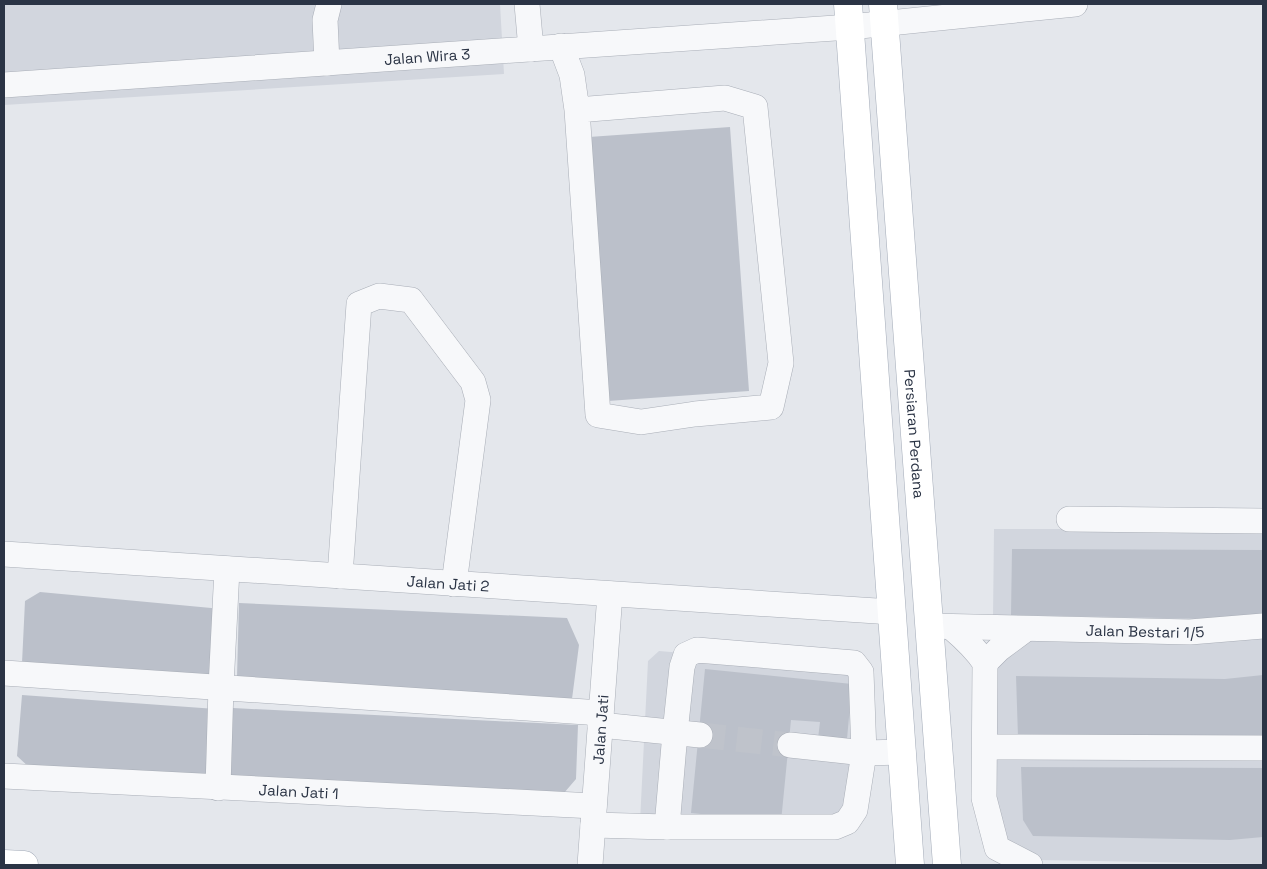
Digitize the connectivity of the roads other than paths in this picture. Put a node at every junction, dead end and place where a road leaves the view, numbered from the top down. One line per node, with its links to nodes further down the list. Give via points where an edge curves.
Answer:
1 (329, 4): 8 (street, via 324,20)
2 (527, 4): 7 (street)
3 (1075, 4): 4 (street, Jalan Wira 3)
4 (884, 14): 5 (street, Jalan Wira 3); 19 (main road, Persiaran Perdana)
5 (849, 15): 6 (street, Jalan Wira 3); 18 (main road)
6 (561, 46): 7 (street, Jalan Wira 3); 10 (street, via 572,75)
7 (531, 49): 8 (street, Jalan Wira 3)
8 (327, 63): 9 (street, Jalan Wira 3)
9 (4, 85)
10 (577, 110): 10 (street, via 598,415 641,422 771,407 781,363 755,107 725,98)
11 (1069, 519): 12 (street)
12 (1263, 522)
13 (4, 554): 14 (street, Jalan Jati 2)
14 (227, 569): 15 (street, Jalan Jati 2); 24 (street)
15 (340, 576): 16 (street, Jalan Jati 2); 16 (street, via 359,304 379,296 411,300 473,382 478,400)
16 (454, 584): 17 (street, Jalan Jati 2)
17 (610, 594): 18 (street, Jalan Jati 2); 25 (street, Jalan Jati)
18 (892, 612): 32 (main road)
19 (941, 626): 21 (street, Jalan Bestari 1/5); 22 (street, via 969,642); 39 (main road, Persiaran Perdana)
20 (1263, 626): 21 (street, Jalan Bestari 1/5, via 1190,632)
21 (1026, 628): 22 (street)
22 (985, 663): 29 (street)
23 (4, 673): 24 (street)
24 (221, 688): 25 (street); 34 (street)
25 (600, 719): 26 (street); 35 (street, Jalan Jati)
26 (675, 733): 27 (street); 31 (street, Jalan Jati 1, via 686,654 697,650 842,661 854,663 861,672); 36 (street)
27 (700, 735)
28 (790, 745): 31 (street)
29 (985, 748): 30 (street); 42 (street, via 984,798 997,848)
30 (1263, 748)
31 (864, 752): 32 (street); 36 (street, Jalan Jati 1, via 855,810 848,822 835,827)
32 (902, 752): 37 (main road)
33 (4, 776): 34 (street, Jalan Jati 1)
34 (218, 788): 35 (street, Jalan Jati 1)
35 (593, 816): 36 (street, Jalan Jati 1); 41 (street, Jalan Jati)
36 (667, 827)
37 (906, 857)
38 (4, 864): 40 (main road)
39 (948, 864)
40 (24, 865)
41 (590, 865)
42 (1030, 865)

